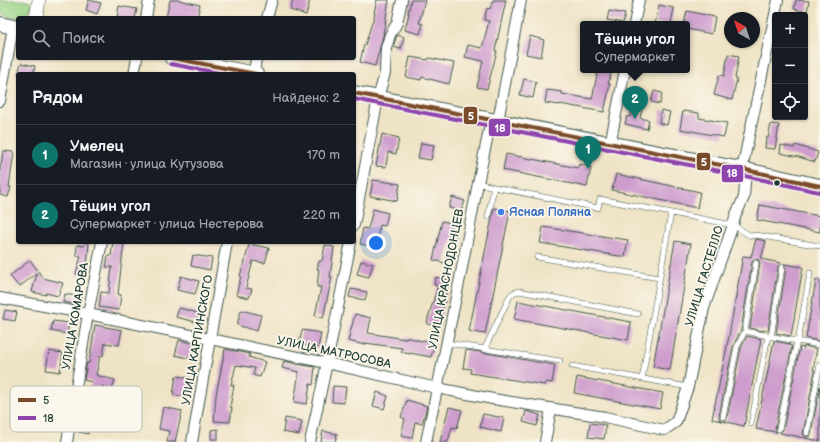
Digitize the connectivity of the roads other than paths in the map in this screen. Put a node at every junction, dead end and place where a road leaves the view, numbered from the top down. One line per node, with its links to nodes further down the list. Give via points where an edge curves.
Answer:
1 (39, 0): 8 (street)
2 (149, 0): 9 (street)
3 (272, 0): 10 (street)
4 (402, 0): 21 (street, via 397,22 386,48 385,73)
5 (521, 0): 23 (street, УЛИЦА КРАСНОДОНЦЕВ)
6 (639, 0): 11 (street)
7 (778, 0): 25 (street, УЛИЦА ГАСТЕЛЛО)
8 (36, 16)
9 (146, 16)
10 (268, 16)
11 (635, 21)
12 (10, 26): 22 (street)
13 (137, 60): 16 (street)
14 (182, 60): 17 (main road)
15 (256, 60): 18 (street)
16 (134, 72)
17 (245, 72)
18 (255, 72)
19 (624, 73): 24 (street)
20 (356, 93): 21 (main road)
21 (378, 98): 23 (main road); 30 (street)
22 (0, 101)
23 (495, 121): 24 (main road); 26 (street, УЛИЦА КРАСНОДОНЦЕВ)
24 (610, 144): 25 (main road)
25 (744, 170): 27 (main road); 32 (street, УЛИЦА ГАСТЕЛЛО, via 744,197)
26 (478, 183): 28 (lane); 49 (street, УЛИЦА КРАСНОДОНЦЕВ)
27 (820, 186)
28 (494, 187): 29 (lane, via 598,208 600,199); 31 (lane)
29 (671, 213): 32 (lane); 41 (lane)
30 (356, 214)
31 (488, 217)
32 (733, 225): 36 (lane, via 751,236); 58 (street, УЛИЦА ГАСТЕЛЛО, via 704,308)
33 (102, 244): 43 (street, УЛИЦА КОМАРОВА)
34 (227, 244): 47 (street, УЛИЦА КАРПИНСКОГО)
35 (351, 244): 53 (street)
36 (820, 246)
37 (537, 257): 41 (lane)
38 (756, 263): 45 (lane)
39 (782, 267): 46 (lane)
40 (810, 273): 48 (lane)
41 (659, 278): 56 (lane)
42 (0, 298): 43 (street, УЛИЦА МАТРОСОВА)
43 (88, 314): 47 (street, УЛИЦА МАТРОСОВА); 57 (street, УЛИЦА КОМАРОВА)
44 (638, 314): 51 (lane, via 520,291 510,296)
45 (745, 331): 46 (lane); 61 (lane, via 737,347)
46 (770, 337): 48 (lane); 62 (lane)
47 (210, 340): 53 (street, УЛИЦА МАТРОСОВА); 68 (street, УЛИЦА КАРПИНСКОГО)
48 (797, 341): 50 (lane); 63 (lane)
49 (446, 343): 51 (lane); 59 (street, УЛИЦА КРАСНОДОНЦЕВ)
50 (820, 345)
51 (484, 350): 52 (lane)
52 (560, 361)
53 (327, 363): 59 (street, УЛИЦА МАТРОСОВА); 69 (street)
54 (820, 364): 66 (lane)
55 (572, 366): 56 (lane)
56 (642, 379): 58 (lane)
57 (76, 386)
58 (688, 387): 64 (street, УЛИЦА ГАСТЕЛЛО, via 676,422)
59 (437, 388): 60 (street, УЛИЦА МАТРОСОВА); 70 (street, УЛИЦА КРАСНОДОНЦЕВ)
60 (551, 408): 64 (street, УЛИЦА МАТРОСОВА); 71 (street)
61 (723, 417)
62 (751, 424)
63 (779, 429)
64 (664, 430)
65 (69, 432): 67 (street, УЛИЦА КОМАРОВА)
66 (807, 433)
67 (67, 442)
68 (192, 442)
69 (310, 442)
70 (426, 442)
71 (545, 442)

